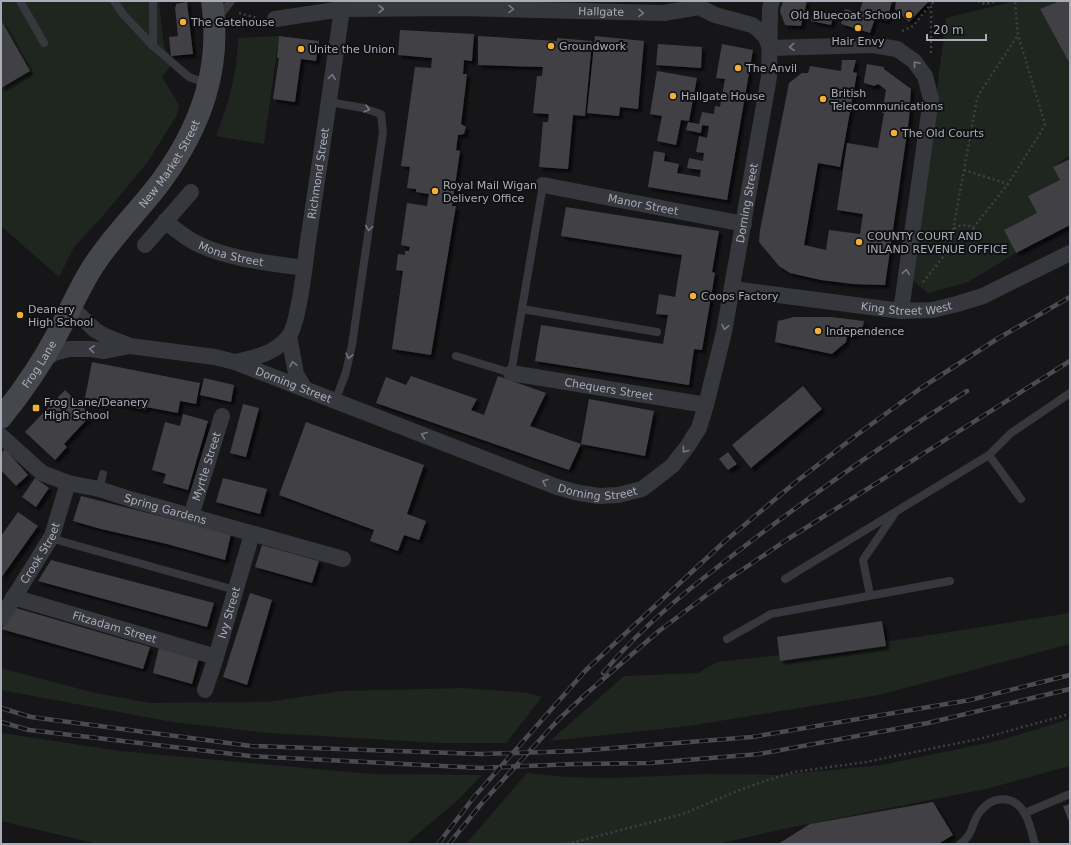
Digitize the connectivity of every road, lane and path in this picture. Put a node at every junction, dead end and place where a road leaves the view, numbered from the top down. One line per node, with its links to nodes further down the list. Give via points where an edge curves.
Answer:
1 (20, 1): 15 (lane)
2 (114, 1): 17 (lane)
3 (153, 1): 17 (lane)
4 (772, 1): 18 (street)
5 (936, 1): 11 (path)
6 (978, 1): 7 (path, via 985,4)
7 (998, 1)
8 (1015, 1): 14 (path)
9 (223, 3): 13 (path, via 243,15 258,19); 20 (street, New Market Street, via 214,24 214,56)
10 (695, 4): 12 (street, Hallgate, one-way to 10, via 664,13); 18 (street, Hallgate, via 715,15 752,25 765,36)
11 (931, 4): 16 (path, via 913,26); 19 (path)
12 (342, 9): 13 (street, Hallgate); 21 (street, Richmond Street, one-way to 12)
13 (275, 19)
14 (1018, 35): 22 (path, via 979,94); 23 (path, via 1045,124)
15 (44, 43)
16 (873, 45): 18 (street, one-way to 18); 38 (street, one-way to 16, via 931,99 925,76 914,61 897,49)
17 (153, 46): 20 (lane, via 189,76)
18 (770, 48): 27 (street, Dorning Street, via 769,77)
19 (931, 60)
20 (209, 84): 36 (street, New Market Street, via 199,114 179,155 92,267)
21 (329, 102): 33 (street, Richmond Street); 48 (lane, one-way to 48, via 381,114 383,132 352,346)
22 (964, 170): 23 (path); 29 (path)
23 (1008, 184): 28 (path)
24 (543, 185): 27 (street, Manor Street); 37 (lane)
25 (191, 192): 26 (street)
26 (165, 221): 30 (street); 33 (street, Mona Street, via 184,236 212,250 237,257)
27 (744, 224): 35 (street, Dorning Street)
28 (973, 228): 29 (path, via 960,225); 31 (path, via 978,240 974,248 960,252)
29 (953, 230): 31 (path, via 950,238)
30 (145, 245)
31 (952, 246): 34 (path)
32 (1070, 253): 38 (street, King Street West, via 983,296 932,310)
33 (304, 268): 40 (street, Richmond Street, via 294,326)
34 (920, 286)
35 (732, 289): 38 (street, King Street West); 49 (street, Dorning Street, one-way to 49)
36 (71, 306): 41 (street, Dorning Street, via 95,330); 43 (street, Frog Lane)
37 (522, 310): 39 (lane); 45 (lane)
38 (900, 311)
39 (657, 332)
40 (289, 336): 44 (street, via 266,354); 46 (street, Richmond Street, one-way to 40, via 296,374)
41 (130, 346): 43 (street, Dorning Street, one-way to 43, via 104,351 69,349 54,352); 44 (street, Dorning Street)
42 (456, 356): 45 (lane)
43 (41, 362): 51 (street, Frog Lane)
44 (235, 362): 46 (street, Dorning Street)
45 (511, 373): 49 (street, Chequers Street)
46 (305, 389): 48 (street, Dorning Street)
47 (1070, 394): 53 (lane, via 1011,433)
48 (336, 402): 49 (street, Dorning Street, one-way to 48, via 699,428 672,466 642,489 600,496 558,487)
49 (706, 404)
50 (222, 416): 59 (street, Myrtle Street)
51 (1, 418)
52 (1, 436): 55 (street, Spring Gardens, via 42,473)
53 (988, 455): 57 (lane); 58 (lane)
54 (103, 474): 56 (lane)
55 (68, 482): 56 (street, Spring Gardens); 61 (street, Crook Street)
56 (99, 489): 59 (street, Spring Gardens)
57 (1021, 499)
58 (897, 511): 63 (lane); 66 (lane, via 863,560)
59 (192, 516): 60 (street, Spring Gardens)
60 (252, 534): 62 (street, Spring Gardens); 65 (street, Ivy Street)
61 (50, 538): 65 (lane); 67 (street, Crook Street)
62 (343, 559)
63 (784, 579)
64 (950, 581): 66 (lane)
65 (235, 590): 70 (street, Ivy Street)
66 (870, 596): 69 (lane, via 771,614)
67 (13, 597): 68 (street, Crook Street); 70 (street, Fitzadam Street)
68 (1, 618)
69 (727, 639)
70 (216, 657): 71 (street, Ivy Street)
71 (205, 690)
72 (1070, 714): 75 (path, via 1028,727 866,762 794,772 737,791 683,814)
73 (1070, 794): 74 (lane)
74 (1025, 813): 76 (lane, via 1014,802 1005,799 987,804 978,814 967,839); 77 (lane)
75 (567, 844)
76 (960, 844)
77 (1034, 844)

